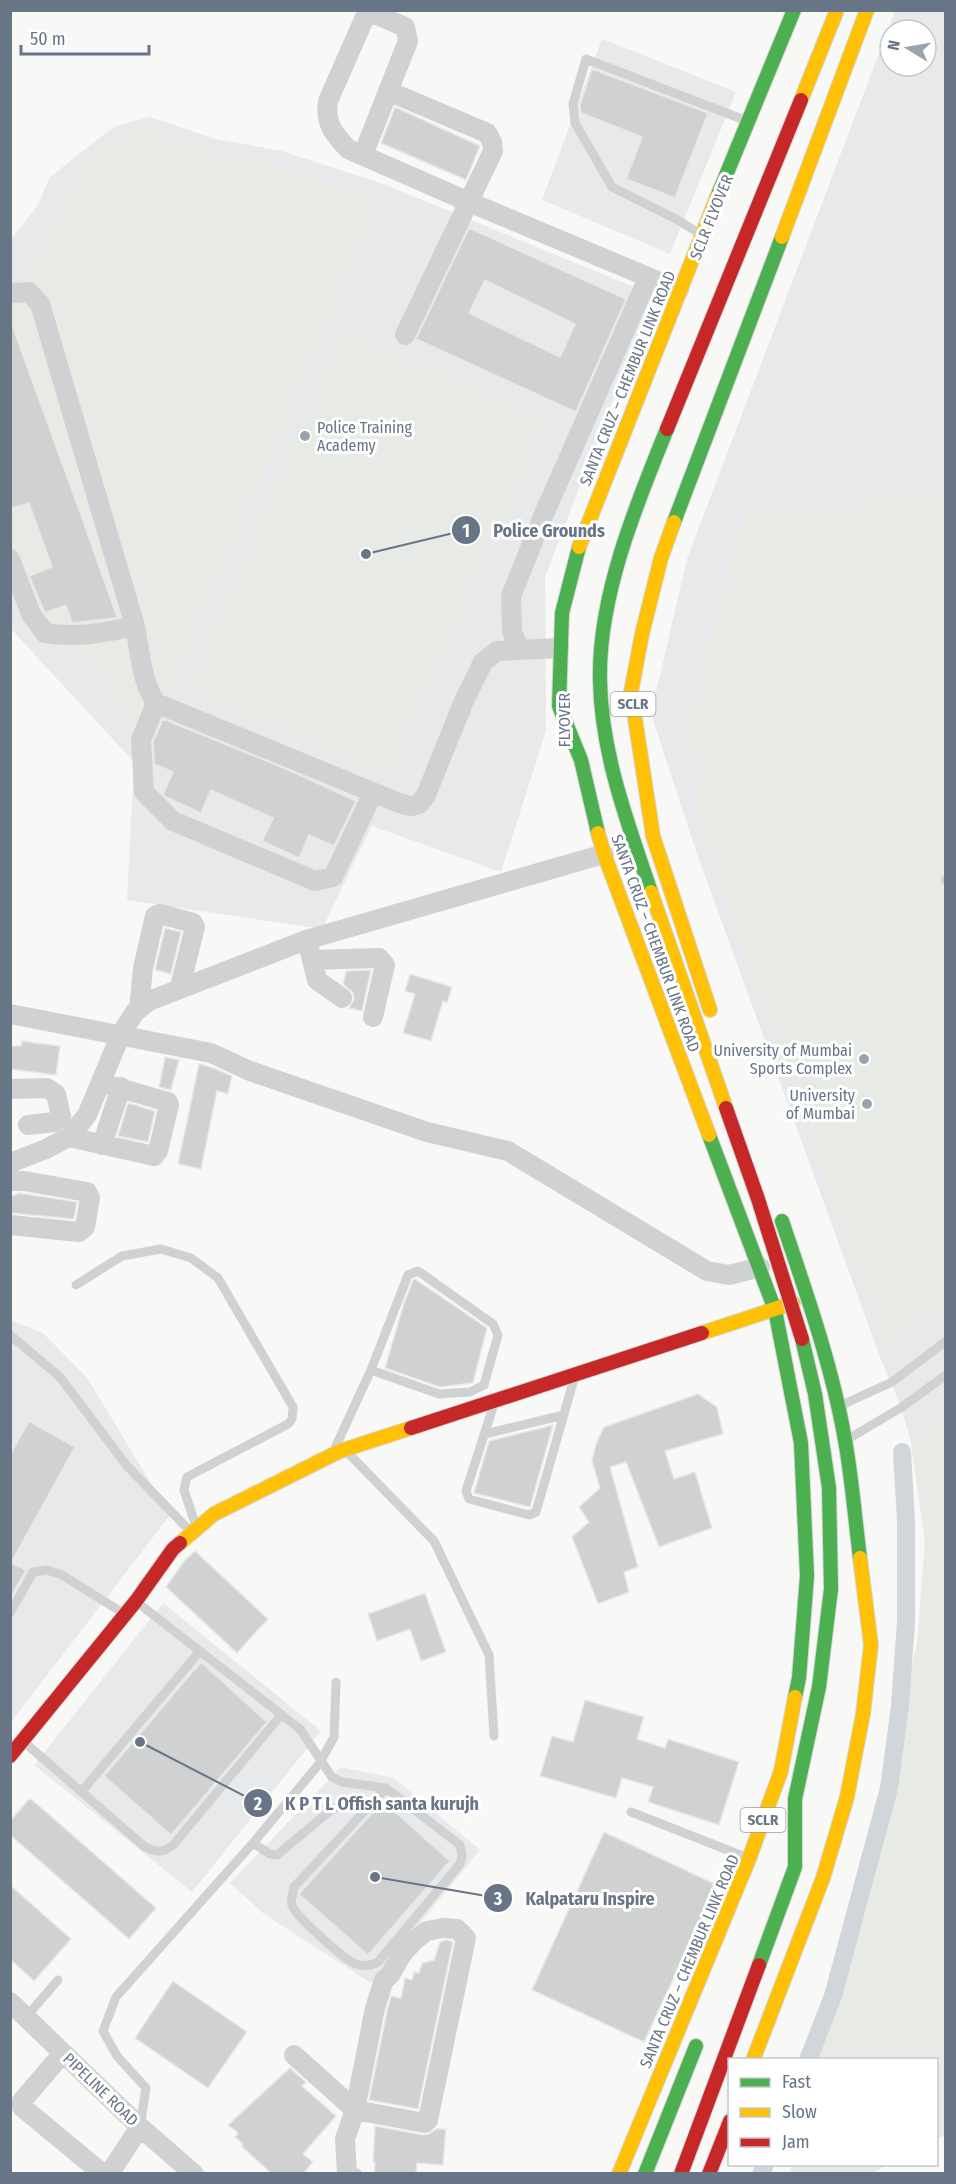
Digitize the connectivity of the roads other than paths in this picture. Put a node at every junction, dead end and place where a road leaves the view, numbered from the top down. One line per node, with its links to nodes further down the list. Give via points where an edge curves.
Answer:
1 (794, 10): 6 (main road, SANTA CRUZ – CHEMBUR LINK ROAD / SCLR)
2 (837, 10): 74 (main road, bridge, via 642,490 611,590 600,680 604,726 621,802 758,1199 797,1320 815,1394 829,1488 831,1589 819,1687)
3 (867, 10): 7 (main road, SANTA CRUZ – CHEMBUR LINK ROAD / SCLR)
4 (368, 11): 5 (street, via 405,27 408,32); 9 (street, via 328,101 326,115 334,134 348,148)
5 (388, 91): 9 (street); 10 (street, via 487,133 493,151)
6 (770, 98): 7 (main road); 8 (main road, SANTA CRUZ – CHEMBUR LINK ROAD / SCLR)
7 (826, 120): 32 (main road, SANTA CRUZ – CHEMBUR LINK ROAD / SCLR, via 661,558 631,692 652,836)
8 (748, 121): 11 (main road, SANTA CRUZ – CHEMBUR LINK ROAD / SCLR); 11 (lane, via 585,59 573,104 574,123 612,187)
9 (363, 155): 10 (street)
10 (469, 202): 12 (street); 15 (street)
11 (702, 235): 13 (main road, SANTA CRUZ – CHEMBUR LINK ROAD / SCLR)
12 (648, 278): 13 (street); 19 (street, via 511,596 512,632)
13 (679, 291): 18 (main road, SANTA CRUZ – CHEMBUR LINK ROAD / SCLR, via 580,542 562,613)
14 (10, 293): 17 (street, via 29,292 40,303)
15 (405, 335)
16 (10, 559): 17 (street, via 31,614 45,633 95,635)
17 (135, 626): 20 (street, via 149,693)
18 (560, 648): 19 (street); 22 (main road, SANTA CRUZ – CHEMBUR LINK ROAD / SCLR, via 559,706)
19 (519, 649): 23 (street, via 497,651 483,662 419,804 411,806)
20 (156, 703): 23 (street); 23 (street, via 141,740 144,792 173,821 304,876 315,880 333,877)
21 (583, 727): 22 (main road, FLYOVER)
22 (581, 759): 24 (main road, SANTA CRUZ – CHEMBUR LINK ROAD / SCLR)
23 (373, 793)
24 (604, 854): 25 (street); 45 (main road, SANTA CRUZ – CHEMBUR LINK ROAD / SCLR)
25 (306, 939): 26 (street); 27 (street)
26 (312, 960): 28 (street, via 317,980); 31 (street, via 383,961)
27 (180, 987): 29 (street); 29 (street, via 195,927 193,923 160,914 155,916 143,968)
28 (342, 998)
29 (139, 1009): 33 (street)
30 (10, 1014): 33 (street)
31 (373, 1017)
32 (716, 1028)
33 (121, 1035): 34 (street); 45 (street, via 211,1053 250,1071 427,1131 508,1151 707,1271 729,1275)
34 (111, 1085): 37 (street); 40 (street); 40 (street, via 169,1105 154,1156)
35 (10, 1089): 36 (street, via 47,1088 57,1094)
36 (60, 1103): 37 (street); 38 (street, via 61,1116 55,1122)
37 (93, 1103): 39 (street)
38 (28, 1125)
39 (69, 1137): 40 (street); 41 (street)
40 (102, 1145)
41 (10, 1163)
42 (10, 1181): 44 (street, via 87,1192 90,1198 85,1227 79,1232)
43 (777, 1208): 47 (main road)
44 (10, 1225)
45 (760, 1267): 48 (main road, SANTA CRUZ – CHEMBUR LINK ROAD / SCLR)
46 (76, 1285): 62 (lane, via 122,1256 161,1249 191,1257 218,1278 294,1407 288,1424 188,1477 183,1490)
47 (808, 1298): 48 (main road); 55 (main road)
48 (775, 1310): 52 (main road); 60 (main road, SANTA CRUZ – CHEMBUR LINK ROAD / SCLR)
49 (10, 1335): 62 (lane, via 60,1377 126,1466)
50 (945, 1341): 55 (lane, via 892,1382)
51 (371, 1371): 56 (lane); 56 (lane, via 408,1275 418,1271 493,1324 498,1335 484,1385); 61 (lane)
52 (576, 1374): 54 (main road); 57 (lane)
53 (945, 1375): 59 (lane, via 902,1407)
54 (496, 1400): 56 (main road); 58 (lane)
55 (838, 1407): 59 (main road); 60 (lane)
56 (435, 1408): 61 (main road)
57 (564, 1415): 58 (lane); 58 (lane, via 536,1512 529,1515 469,1499 466,1491)
58 (485, 1434)
59 (845, 1441): 60 (lane); 86 (main road, via 871,1645 863,1714 847,1797 823,1878)
60 (801, 1443): 79 (main road, SANTA CRUZ – CHEMBUR LINK ROAD / SCLR, via 807,1576 799,1678 781,1771)
61 (338, 1453): 62 (main road, via 214,1514); 69 (lane, via 434,1541 489,1655)
62 (194, 1531): 63 (main road, via 173,1549)
63 (136, 1601): 65 (main road); 66 (lane)
64 (10, 1612): 65 (lane, via 33,1572 47,1570 63,1575)
65 (124, 1614): 70 (main road)
66 (200, 1651): 68 (lane); 73 (lane)
67 (336, 1682): 78 (lane, via 334,1737 319,1764)
68 (281, 1715): 72 (lane, bridge, via 300,1729 332,1777); 73 (lane, via 167,1850 145,1847)
69 (494, 1736)
70 (22, 1741): 71 (main road); 73 (lane)
71 (10, 1756)
72 (386, 1788): 75 (lane); 75 (lane, via 460,1845 462,1856 460,1864 371,1966 351,1962 301,1918 291,1897 294,1887)
73 (82, 1791)
74 (795, 1799): 77 (main road); 96 (main road, via 795,1867)
75 (366, 1810): 78 (lane, via 354,1804 331,1810 278,1855)
76 (631, 1812): 79 (lane)
77 (782, 1832)
78 (253, 1843): 89 (lane, via 116,1997 109,2014 103,2031 117,2056 146,2088)
79 (749, 1859): 94 (main road, SANTA CRUZ – CHEMBUR LINK ROAD / SCLR)
80 (58, 1980): 82 (lane)
81 (10, 2002): 82 (street, PIPELINE ROAD)
82 (26, 2017): 84 (street, PIPELINE ROAD)
83 (702, 2030): 95 (main road)
84 (63, 2053): 89 (street, PIPELINE ROAD); 90 (street, via 22,2101 22,2107)
85 (294, 2055): 87 (street)
86 (754, 2058)
87 (355, 2110): 87 (street, via 384,1980 402,1954 427,1931 458,1929 466,1938 428,2120 423,2123); 93 (street, via 345,2139)
88 (728, 2124): 97 (main road)
89 (140, 2127): 91 (street); 92 (street, PIPELINE ROAD)
90 (104, 2174)
91 (109, 2174)
92 (194, 2174)
93 (346, 2174)
94 (619, 2174)
95 (645, 2174)
96 (681, 2174)
97 (709, 2174)

